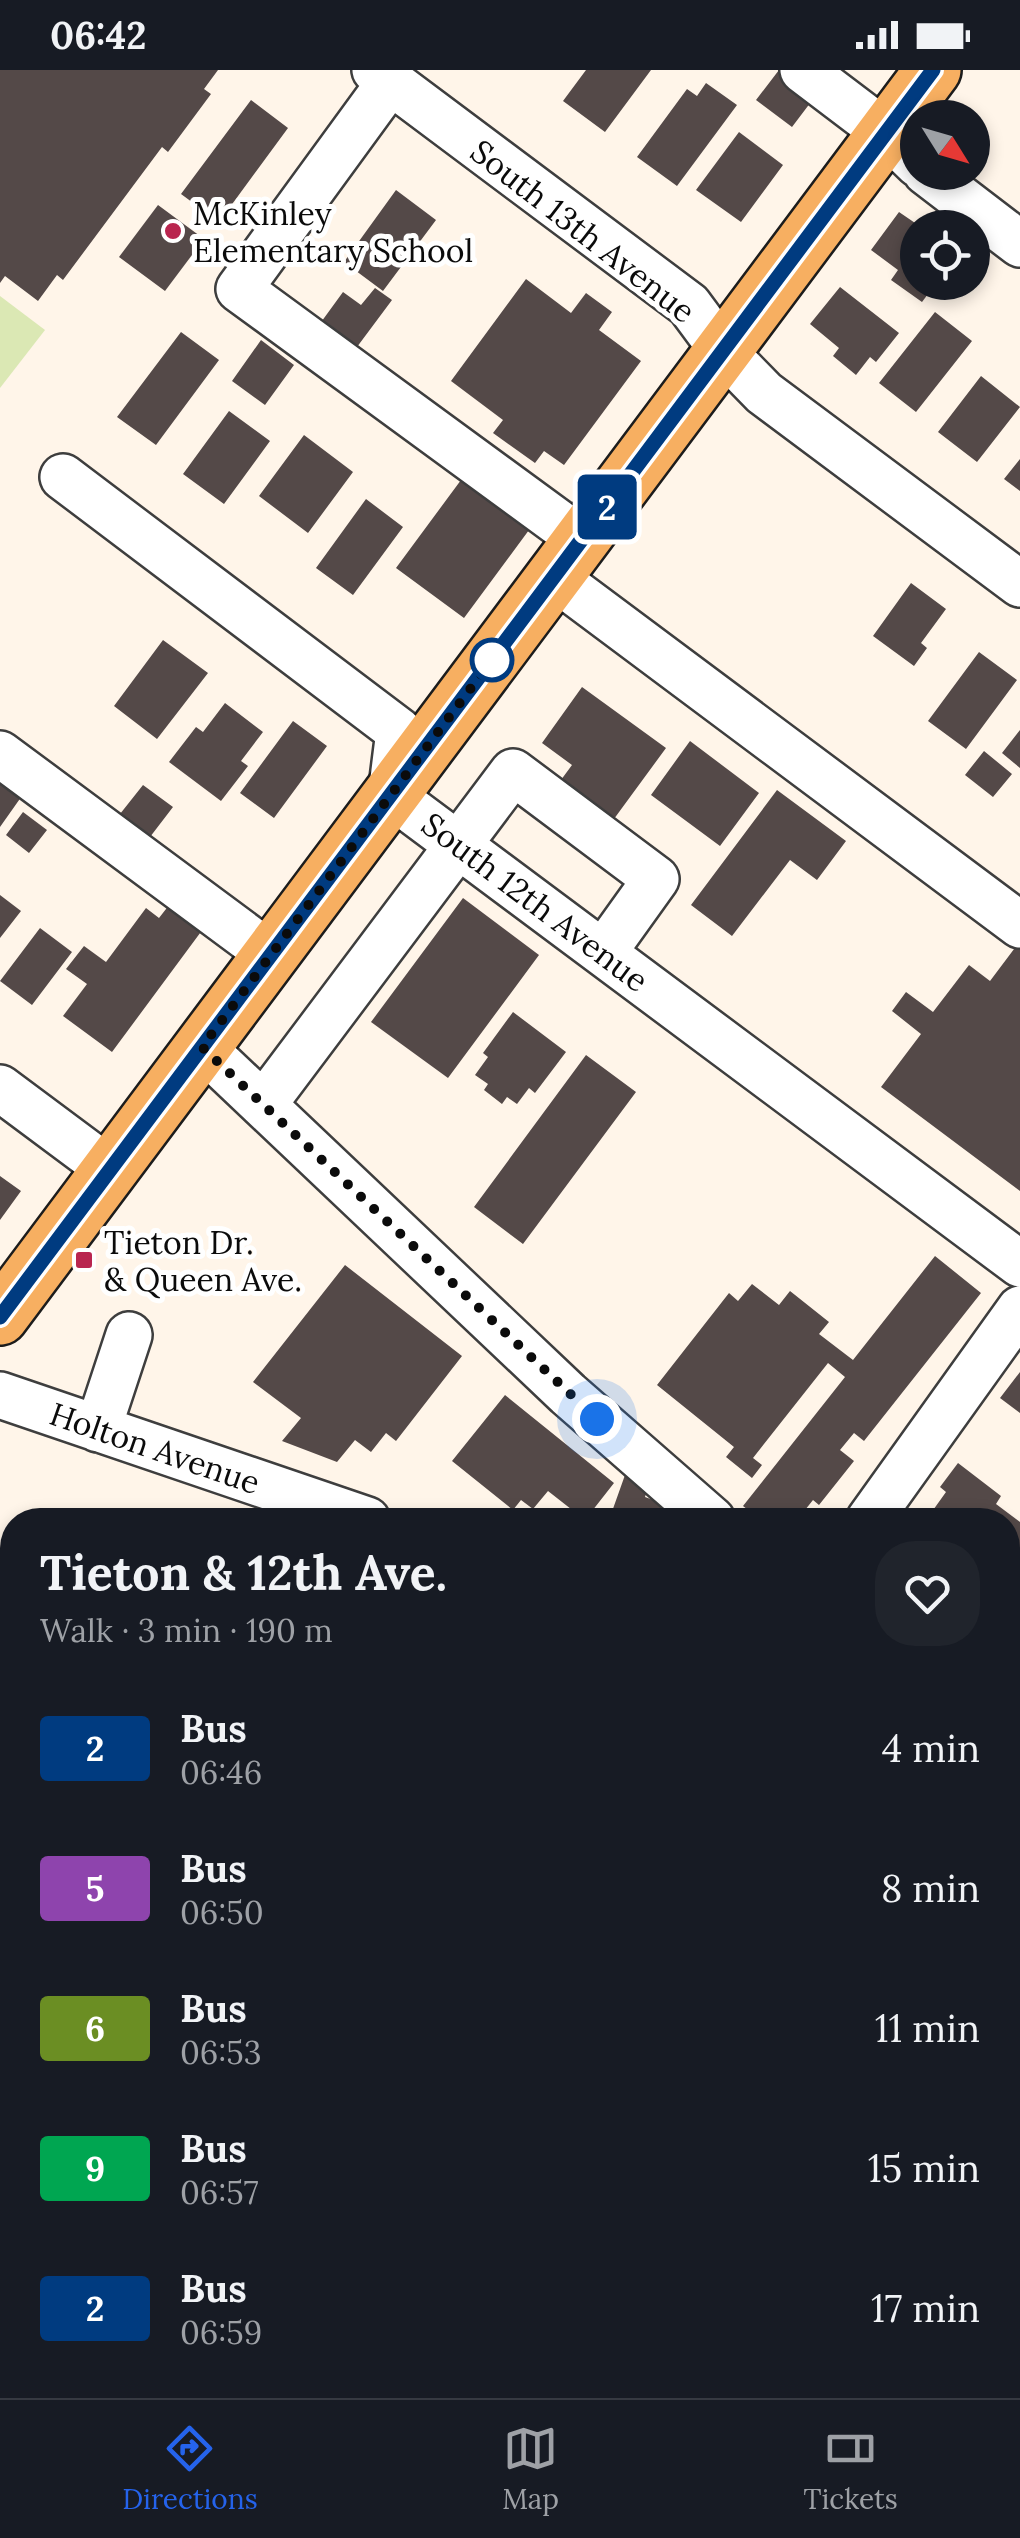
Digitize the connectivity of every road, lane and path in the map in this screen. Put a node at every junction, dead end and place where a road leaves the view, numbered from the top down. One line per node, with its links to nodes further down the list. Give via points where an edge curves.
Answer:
1 (803, 70): 5 (street)
2 (933, 70): 4 (main road)
3 (383, 76): 9 (street, South 13th Avenue, via 689,305); 11 (street, via 239,288)
4 (921, 100)
5 (900, 147)
6 (900, 151): 9 (main road)
7 (950, 190): 8 (street)
8 (1020, 244)
9 (723, 351): 11 (main road); 12 (street, South 13th Avenue, via 764,392)
10 (64, 477): 14 (street, South 12th Avenue, via 400,732)
11 (568, 559): 14 (main road); 16 (street)
12 (1020, 584)
13 (0, 754): 18 (street)
14 (391, 795): 15 (street, South 12th Avenue); 18 (main road)
15 (459, 846): 17 (street, South 12th Avenue); 17 (street, via 513,772 593,831 656,879); 21 (street)
16 (1020, 925)
17 (603, 953): 23 (street, South 12th Avenue)
18 (271, 955): 19 (main road)
19 (202, 1047): 21 (street); 22 (main road)
20 (0, 1088): 22 (street)
21 (263, 1105): 30 (street)
22 (110, 1170): 25 (main road)
23 (1020, 1264)
24 (1020, 1310): 31 (street)
25 (0, 1317)
26 (129, 1335): 28 (street)
27 (0, 1396): 28 (street, Holton Avenue)
28 (98, 1428): 29 (street, Holton Avenue)
29 (332, 1508)
30 (698, 1508)
31 (878, 1508)

